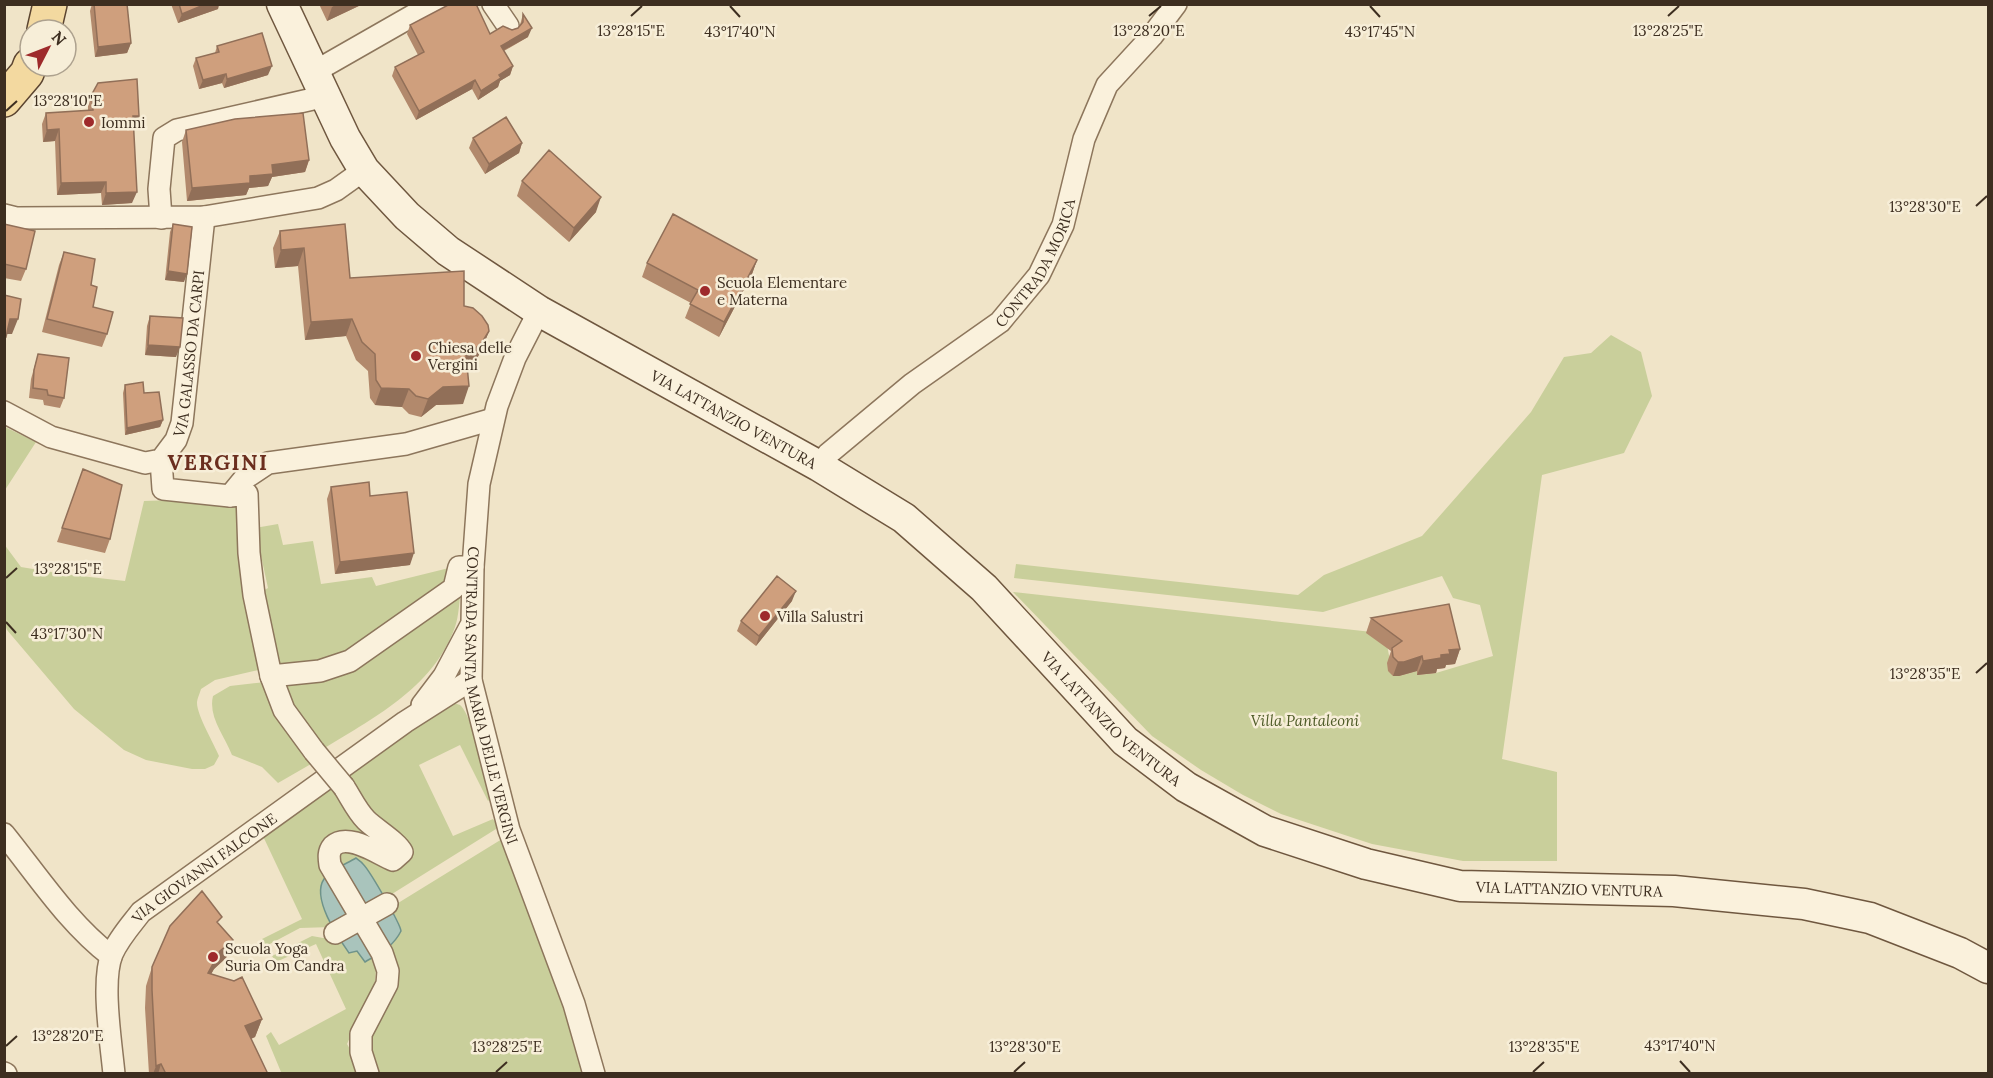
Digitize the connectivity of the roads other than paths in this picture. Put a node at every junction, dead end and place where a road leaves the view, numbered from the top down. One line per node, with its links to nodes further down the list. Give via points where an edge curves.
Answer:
1 (282, 4): 7 (main road, VIA LATTANZIO VENTURA)
2 (439, 4): 7 (street, via 419,12)
3 (493, 4): 5 (street)
4 (1176, 4): 17 (street, CONTRADA MORICA, via 1107,85 1084,139 1063,225 1039,275 1000,322 912,384 828,454)
5 (507, 26)
6 (23, 78): 8 (main road)
7 (320, 84): 9 (main road, VIA LATTANZIO VENTURA); 12 (street, via 177,130 164,138 159,189)
8 (4, 100)
9 (364, 170): 11 (street, via 318,198); 13 (main road, VIA LATTANZIO VENTURA, via 407,216 448,251)
10 (4, 215): 12 (street)
11 (204, 217): 12 (street); 16 (street, VIA GALASSO DA CARPI, via 182,423 176,441)
12 (161, 218)
13 (539, 311): 15 (street, CONTRADA SANTA MARIA DELLE VERGINI, via 511,368); 17 (main road, VIA LATTANZIO VENTURA)
14 (4, 412): 16 (street, via 51,437 145,462)
15 (493, 419): 18 (street, via 406,444 268,463 244,479); 19 (street, CONTRADA SANTA MARIA DELLE VERGINI, via 479,484)
16 (161, 460): 18 (street, via 163,489)
17 (819, 466): 29 (main road, VIA LATTANZIO VENTURA, via 904,518 984,588 1125,741 1186,787 1264,831 1366,864 1460,886 1674,891 1804,904 1870,918)
18 (239, 495): 21 (street)
19 (473, 567): 20 (street, CONTRADA SANTA MARIA DELLE VERGINI); 21 (street, via 459,567 454,588 350,661 320,671)
20 (472, 624): 22 (street, CONTRADA SANTA MARIA DELLE VERGINI); 23 (street, VIA GIOVANNI FALCONE, via 444,676)
21 (271, 676): 26 (street, bridge, via 284,710 314,751 365,818 402,852 393,860 342,841 330,851 330,865)
22 (471, 680): 23 (street, VIA GIOVANNI FALCONE); 32 (street, CONTRADA SANTA MARIA DELLE VERGINI, via 509,830 574,1004)
23 (405, 722): 28 (street, VIA GIOVANNI FALCONE, via 141,912)
24 (4, 834): 28 (street, via 63,908)
25 (387, 904): 26 (street)
26 (361, 918): 27 (street); 31 (street, via 388,971 387,984 361,1034 361,1052)
27 (335, 933)
28 (111, 956): 30 (street, VIA GIOVANNI FALCONE, via 107,977)
29 (1989, 968)
30 (114, 1074)
31 (368, 1074)
32 (594, 1074)

